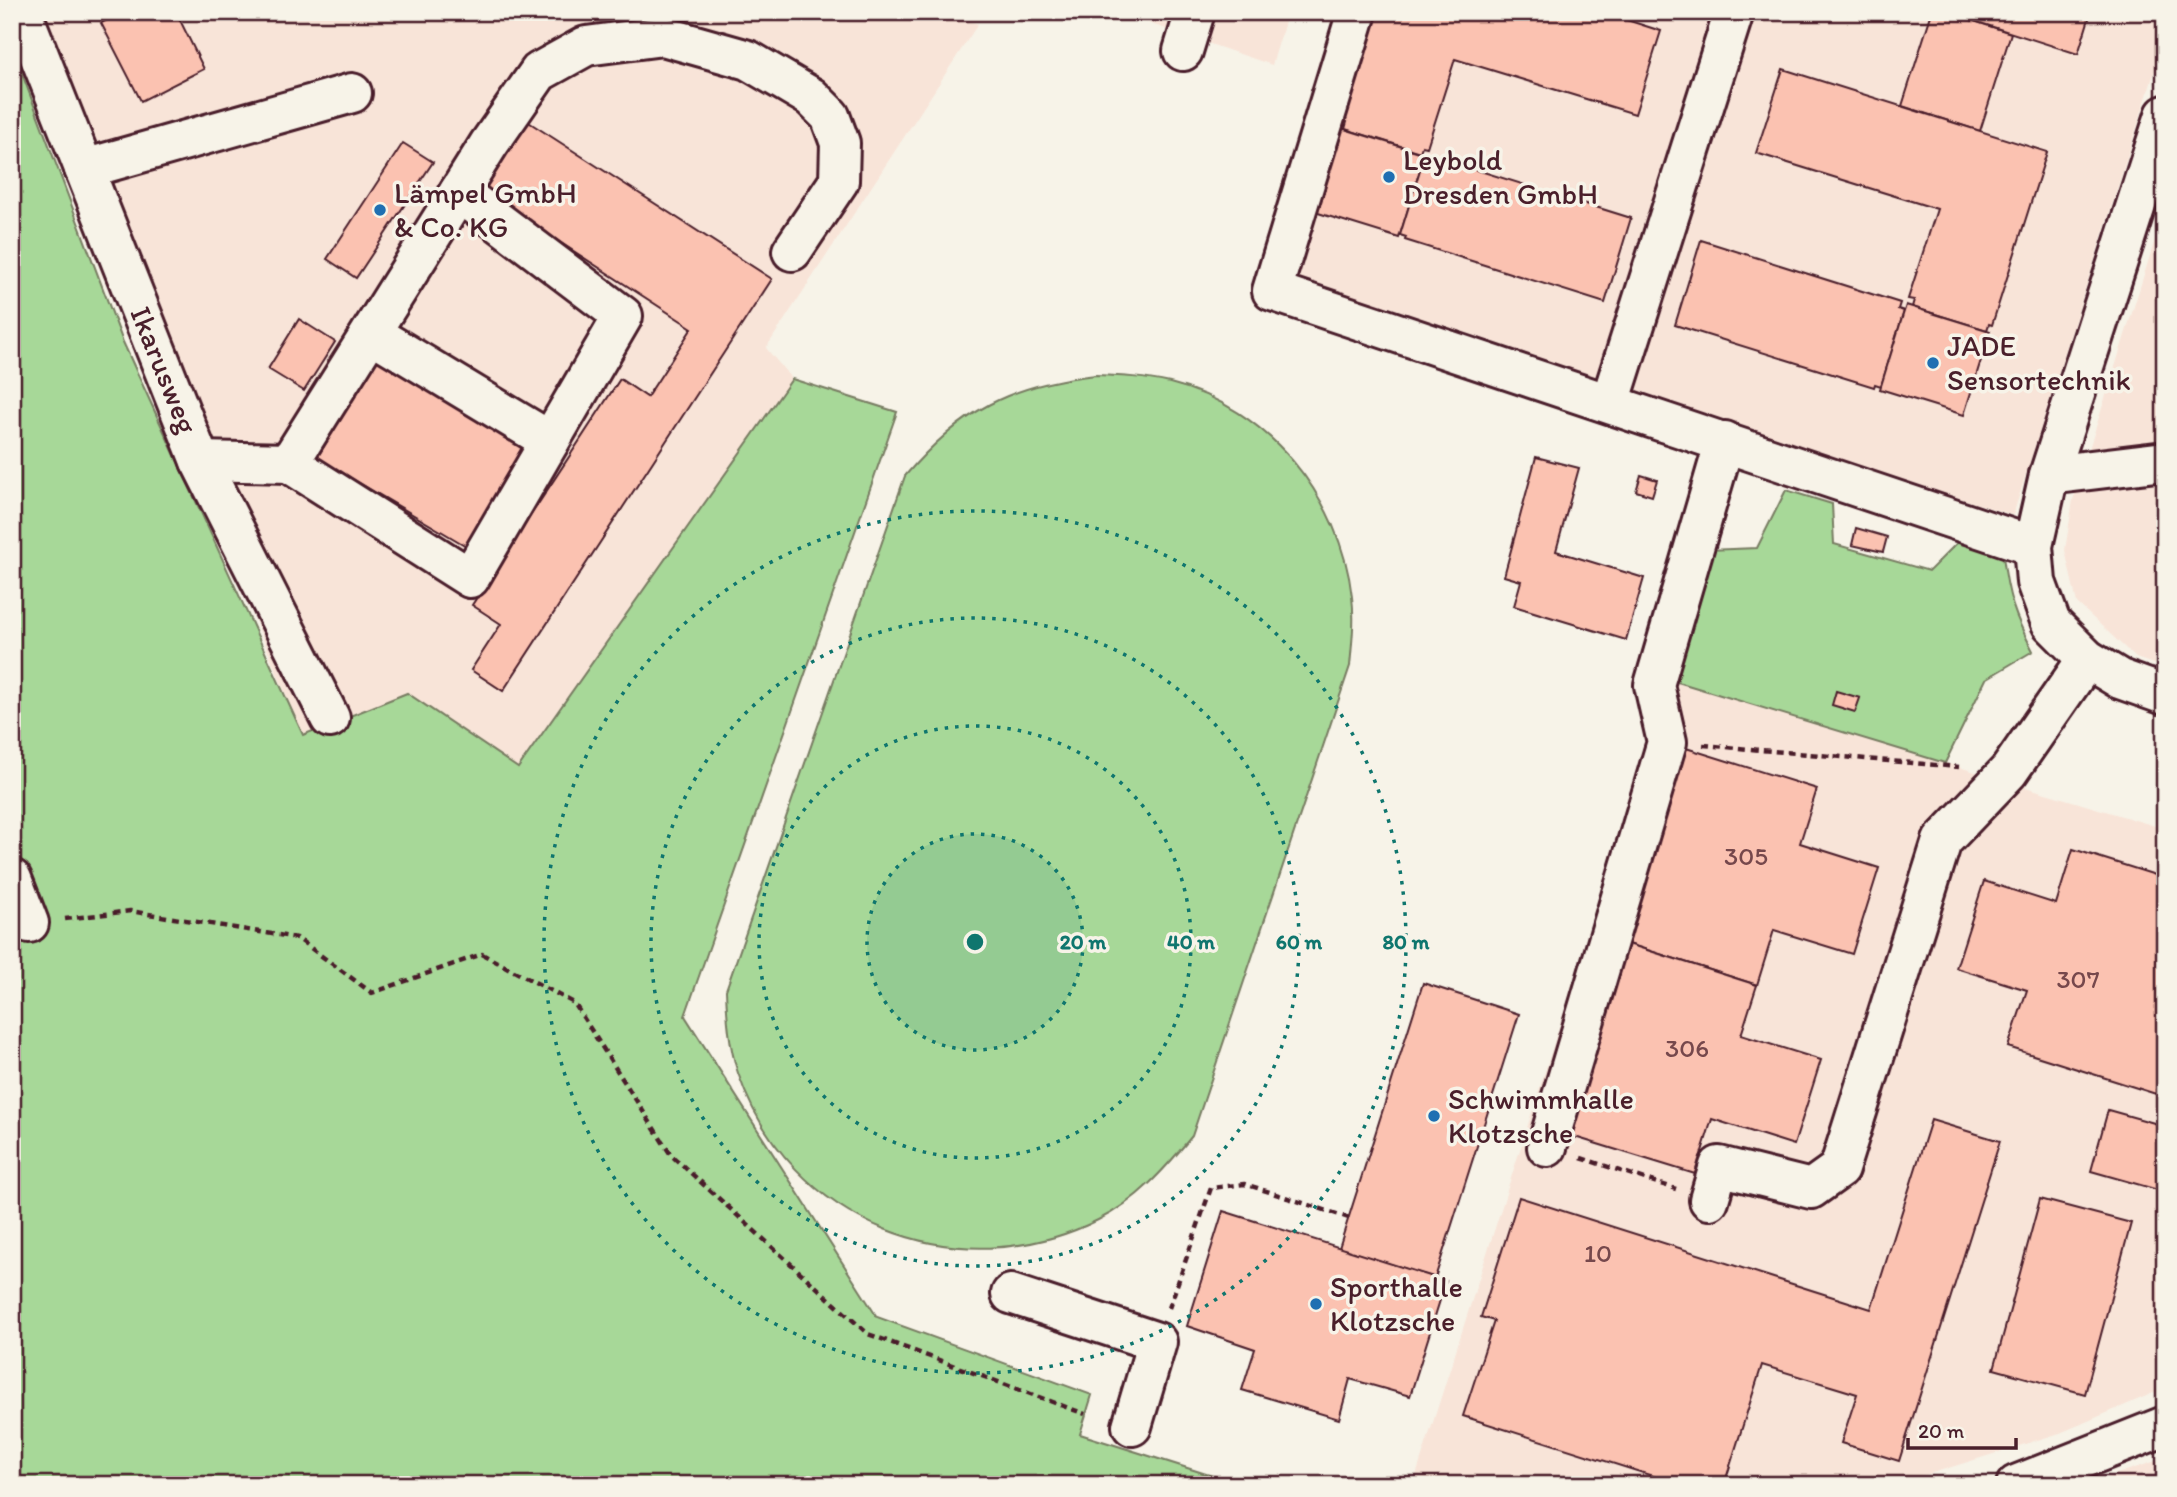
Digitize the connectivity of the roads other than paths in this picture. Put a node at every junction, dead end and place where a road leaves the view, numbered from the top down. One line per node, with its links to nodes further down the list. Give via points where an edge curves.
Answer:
1 (22, 12): 8 (street, Ikarusweg)
2 (1195, 12): 5 (street)
3 (1357, 12): 12 (street, via 1272,291)
4 (1734, 12): 12 (street)
5 (1182, 51)
6 (352, 93): 8 (street)
7 (2165, 115): 18 (street)
8 (84, 169): 15 (street, Ikarusweg)
9 (459, 192): 10 (street, via 539,72 586,46 663,36 748,61 811,97 830,116 840,143 839,181); 11 (street); 13 (street, via 623,316)
10 (792, 251)
11 (371, 333): 13 (street); 17 (street)
12 (1610, 403): 14 (street)
13 (550, 441): 17 (street, via 470,578)
14 (1725, 441): 19 (street); 25 (street, via 1654,685 1667,742)
15 (200, 461): 17 (street); 22 (street, Ikarusweg)
16 (2165, 461): 18 (street)
17 (289, 463)
18 (2049, 475): 19 (street)
19 (2033, 546): 20 (street, via 2036,583 2052,624)
20 (2087, 659): 21 (street, via 2120,679); 26 (street, via 2009,771 1942,841 1839,1169 1811,1189 1720,1166)
21 (2165, 695)
22 (330, 718)
23 (12, 879): 24 (street)
24 (29, 923)
25 (1547, 1147)
26 (1709, 1200)
27 (1011, 1294): 28 (street, via 1157,1342)
28 (1132, 1426)
29 (2165, 1426): 30 (street)
30 (2016, 1485)

